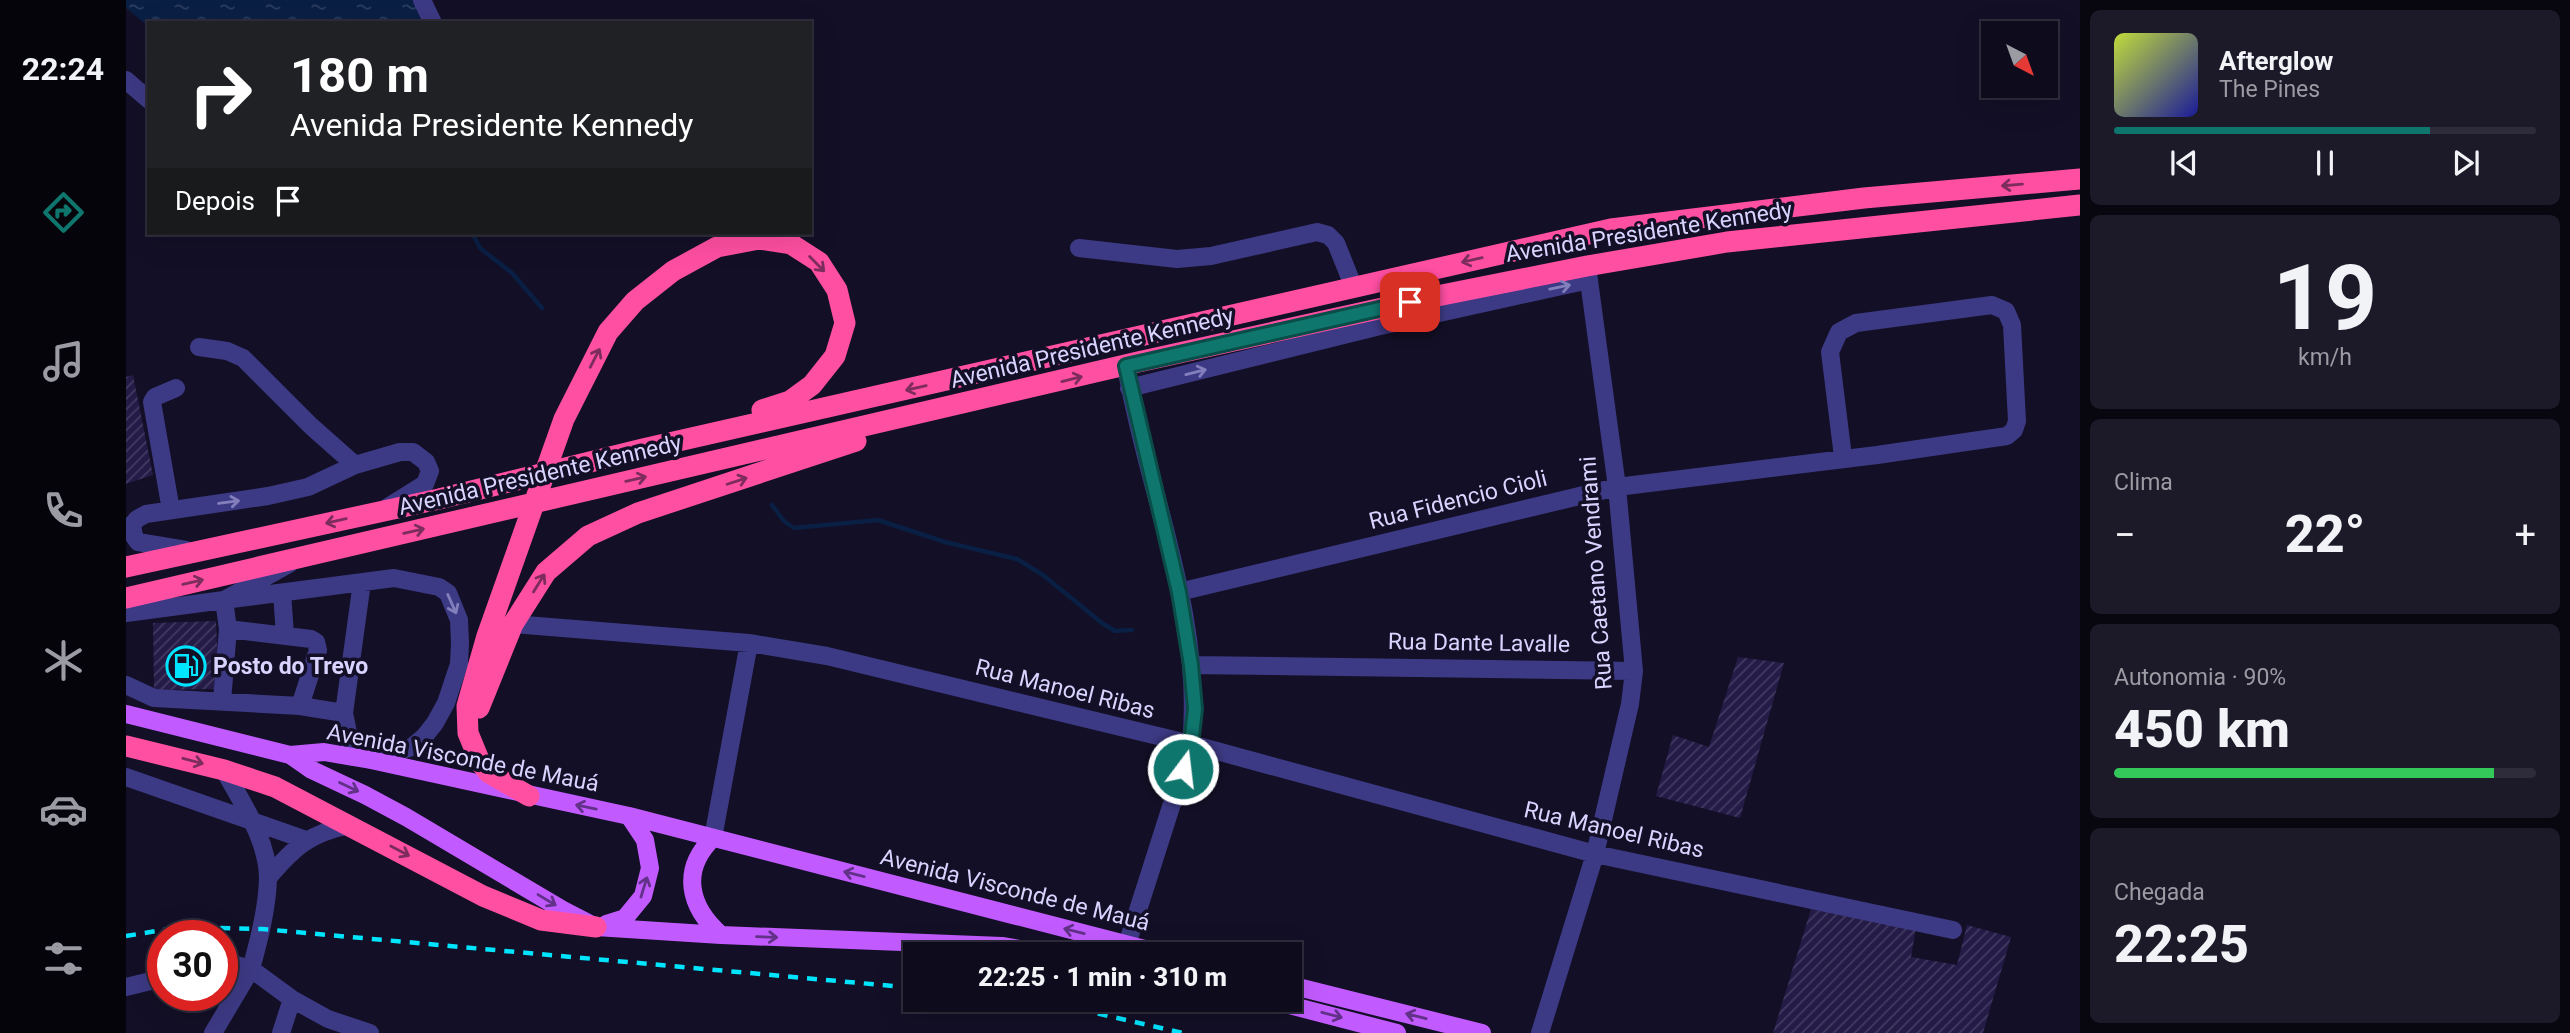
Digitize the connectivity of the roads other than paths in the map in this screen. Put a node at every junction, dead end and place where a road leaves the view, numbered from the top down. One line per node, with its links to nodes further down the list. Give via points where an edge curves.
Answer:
1 (422, 0): 2 (street)
2 (432, 21)
3 (126, 80): 4 (street)
4 (147, 98)
5 (2080, 179): 9 (highway, Avenida Presidente Kennedy, one-way to 9, via 1864,198 1611,229)
6 (2080, 205): 8 (highway, Avenida Presidente Kennedy, via 1727,242)
7 (1079, 248): 9 (street, via 1177,259 1317,232 1336,243)
8 (1588, 273): 11 (highway, Avenida Presidente Kennedy, via 1437,296); 14 (street, one-way to 8); 18 (street, Rua Caetano Vendrami)
9 (1354, 288): 15 (highway, Avenida Presidente Kennedy, one-way to 15)
10 (199, 347): 17 (street, via 243,358)
11 (1126, 366): 12 (highway, Avenida Presidente Kennedy, one-way to 11); 14 (street)
12 (1042, 387): 22 (highway, Avenida Presidente Kennedy, one-way to 12); 30 (highway, one-way to 12, via 546,572 588,536 638,513 898,427)
13 (176, 388): 19 (street, via 152,402)
14 (1129, 388): 25 (street)
15 (643, 449): 20 (highway, Avenida Presidente Kennedy); 41 (highway, one-way to 15, via 467,706 487,636 564,419 608,332 635,301 673,271 717,247 759,239 791,244 819,262 837,290 845,323 835,356 812,385 790,401)
16 (1843, 457): 16 (street, Rua Fidencio Cioli, via 2007,436 2014,430 2012,325 2006,311 1993,305 1856,323 1839,332 1830,352); 18 (street, Rua Fidencio Cioli)
17 (355, 465): 19 (street, one-way to 17, via 308,487); 20 (street, via 400,452 413,452 426,462 425,484)
18 (1617, 487): 25 (street, Rua Fidencio Cioli); 35 (street, Rua Caetano Vendrami)
19 (171, 510): 21 (street, via 137,519 132,525 138,542)
20 (384, 510): 21 (highway, Avenida Presidente Kennedy, one-way to 21)
21 (207, 550): 23 (highway, Avenida Presidente Kennedy)
22 (301, 558): 27 (highway, Avenida Presidente Kennedy, one-way to 22); 28 (street)
23 (126, 567)
24 (362, 582): 26 (street); 39 (street); 45 (street, one-way to 45, via 394,578 439,587 448,593 459,620 460,643 453,684 424,737 412,747)
25 (1179, 592): 34 (street)
26 (282, 593): 28 (street); 32 (street)
27 (126, 598)
28 (224, 600): 29 (street); 31 (street)
29 (126, 612)
30 (513, 624): 33 (street, Rua Manoel Ribas); 41 (highway)
31 (228, 629): 32 (street); 37 (street)
32 (285, 635): 38 (street, via 311,639 318,650)
33 (749, 643): 42 (street, Rua Manoel Ribas, via 827,656); 52 (street)
34 (1191, 665): 35 (street, Rua Dante Lavalle); 42 (street, via 1195,709)
35 (1633, 671): 54 (street, Rua Caetano Vendrami, via 1630,704)
36 (126, 685): 37 (street, via 154,698)
37 (222, 701): 38 (street)
38 (300, 706): 39 (street)
39 (344, 713): 45 (street)
40 (126, 714): 44 (main road)
41 (468, 733): 48 (highway, via 489,773)
42 (1191, 744): 54 (street, Rua Manoel Ribas); 61 (street)
43 (126, 746): 46 (highway, one-way to 46)
44 (290, 755): 45 (main road, Avenida Visconde de Mauá, via 324,752); 56 (main road, Avenida Visconde de Mauá, one-way to 56)
45 (362, 758): 48 (main road, Avenida Visconde de Mauá)
46 (224, 769): 50 (street); 51 (highway, via 275,787)
47 (126, 777): 50 (street)
48 (529, 796): 49 (main road, Avenida Visconde de Mauá, one-way to 48)
49 (629, 816): 52 (main road, Avenida Visconde de Mauá); 56 (main road, one-way to 49, via 625,918 643,896 650,868 645,840)
50 (252, 820): 53 (street); 55 (street)
51 (350, 825): 53 (street, via 324,830); 56 (highway, one-way to 56, via 484,896 541,920)
52 (713, 838): 58 (main road, via 694,865 692,885 696,905); 60 (main road, Avenida Visconde de Mauá, one-way to 52)
53 (306, 840): 55 (street)
54 (1595, 854): 57 (street, Rua Manoel Ribas); 74 (street, Rua Caetano Vendrami)
55 (268, 878): 63 (street)
56 (596, 926): 58 (main road, Avenida Visconde de Mauá)
57 (1953, 930)
58 (721, 935): 59 (main road, Avenida Visconde de Mauá, one-way to 59)
59 (903, 942)
60 (1099, 942)
61 (1127, 942)
62 (238, 966): 63 (street)
63 (251, 969): 67 (street); 69 (street)
64 (147, 982): 65 (street)
65 (126, 987)
66 (1302, 988): 73 (main road, one-way to 66)
67 (292, 999): 70 (street); 71 (street, via 328,1019)
68 (1302, 1008): 72 (main road, one-way to 72)
69 (213, 1033)
70 (281, 1033)
71 (370, 1033)
72 (1397, 1033)
73 (1482, 1033)
74 (1540, 1033)

